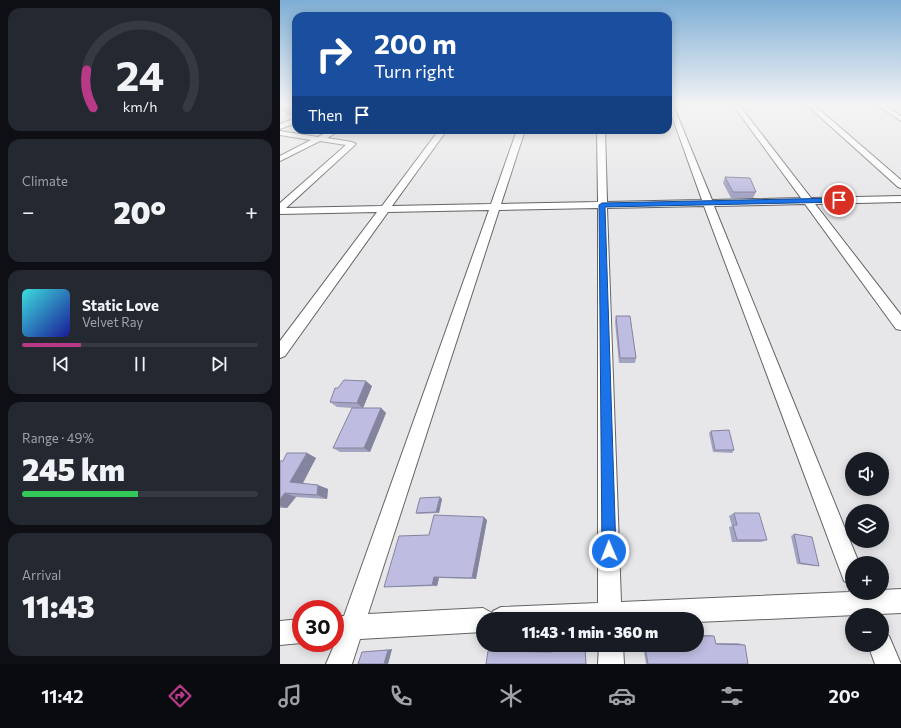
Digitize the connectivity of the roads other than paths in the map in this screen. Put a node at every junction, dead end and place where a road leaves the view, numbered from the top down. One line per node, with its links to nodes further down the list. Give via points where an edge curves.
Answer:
1 (299, 136): 9 (street)
2 (325, 136): 9 (street)
3 (438, 136): 18 (street)
4 (519, 136): 16 (street)
5 (601, 136): 15 (street)
6 (682, 136): 14 (street)
7 (759, 136): 13 (street)
8 (845, 136): 11 (street)
9 (319, 139): 10 (street); 17 (street, via 352,144)
10 (280, 159)
11 (901, 185)
12 (901, 199): 13 (street)
13 (808, 201): 14 (street); 20 (street)
14 (708, 202): 15 (street); 22 (street)
15 (602, 205): 16 (street); 25 (street)
16 (496, 207): 18 (street); 28 (street)
17 (280, 208)
18 (386, 209): 19 (street); 21 (street)
19 (280, 211)
20 (901, 325)
21 (280, 352)
22 (845, 556)
23 (901, 601): 24 (street)
24 (864, 604): 26 (street)
25 (610, 612)
26 (695, 612)
27 (476, 620): 29 (street)
28 (344, 624)
29 (344, 627)
30 (292, 632): 31 (street)
31 (280, 633)
32 (340, 652): 35 (street)
33 (611, 652): 36 (street)
34 (883, 652): 37 (street)
35 (339, 664)
36 (611, 664)
37 (888, 664)

